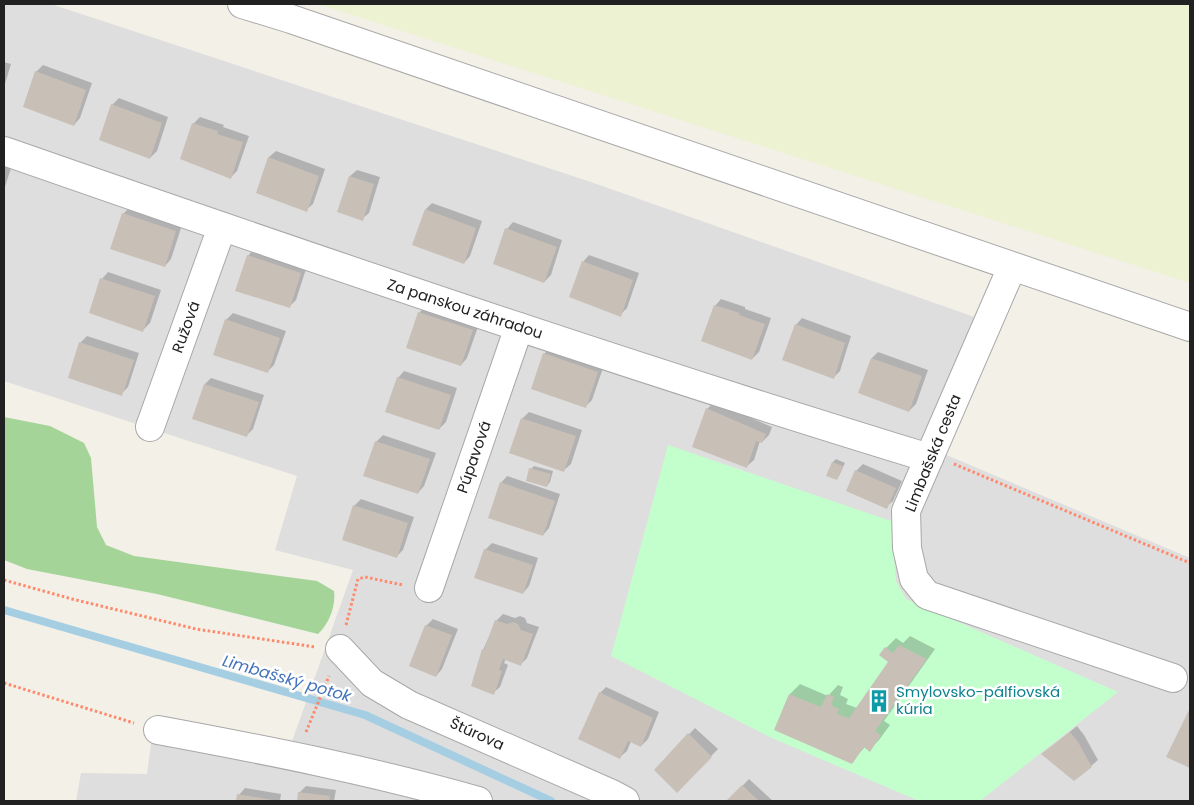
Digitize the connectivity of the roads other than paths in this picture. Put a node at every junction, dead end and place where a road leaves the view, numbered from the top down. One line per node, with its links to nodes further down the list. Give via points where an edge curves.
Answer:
1 (242, 4): 4 (street)
2 (4, 151): 3 (street, Za panskou záhradou)
3 (222, 227): 5 (street, Za panskou záhradou); 7 (street, Ružová)
4 (1012, 267): 6 (street); 8 (street, Limbašská cesta)
5 (519, 327): 8 (street, Za panskou záhradou); 9 (street, Púpavová)
6 (1190, 327)
7 (150, 427)
8 (930, 456): 11 (street, Limbašská cesta, via 906,511 907,548 914,579 927,595)
9 (430, 588)
10 (340, 649): 14 (street, Štúrova, via 372,683 388,693)
11 (1174, 678)
12 (158, 730): 13 (street, via 296,756)
13 (478, 801)
14 (625, 801)

